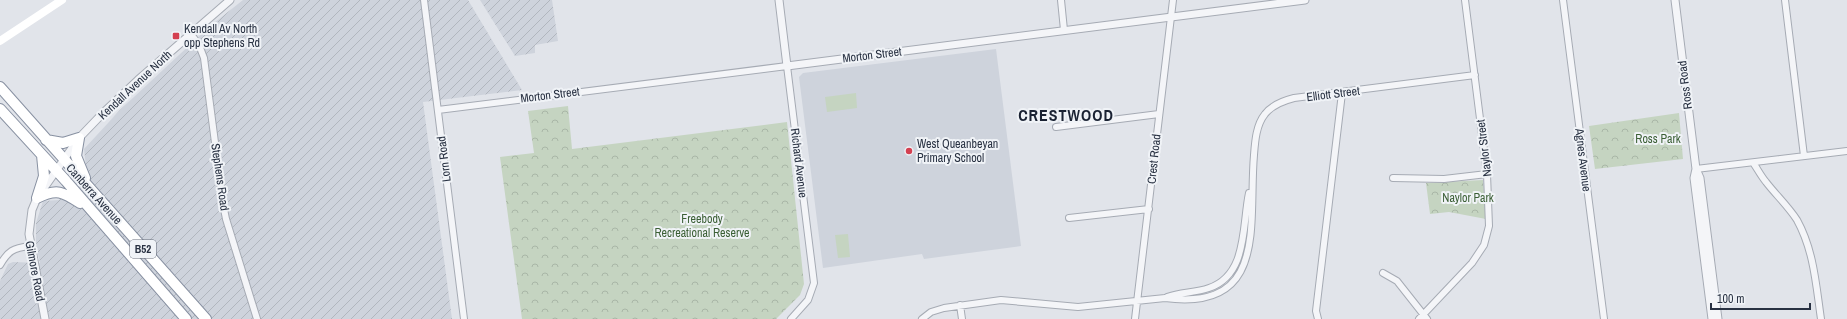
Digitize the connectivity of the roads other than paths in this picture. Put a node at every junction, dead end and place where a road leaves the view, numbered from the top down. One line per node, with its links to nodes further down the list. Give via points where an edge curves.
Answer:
1 (62, 0): 15 (main road)
2 (230, 0): 14 (street, Kendall Avenue North)
3 (424, 0): 21 (street, Lorn Road)
4 (779, 0): 16 (street, Richard Avenue)
5 (1061, 0): 13 (street)
6 (1173, 0): 12 (street, Crest Road)
7 (1305, 0): 12 (street, Morton Street)
8 (1465, 0): 17 (street, Naylor Street)
9 (1563, 0): 56 (street, Agnes Avenue)
10 (1675, 0): 31 (street, Ross Road)
11 (1785, 0): 28 (street)
12 (1171, 17): 13 (street, Morton Street); 22 (street, Crest Road)
13 (1064, 30): 16 (street, Morton Street)
14 (191, 34): 24 (street, Kendall Avenue North, via 104,112); 49 (street, Stephens Road, via 204,58 226,219)
15 (0, 41)
16 (787, 66): 21 (street, Morton Street); 51 (street, Richard Avenue, via 814,283 808,300)
17 (1475, 76): 19 (street, Elliott Street); 33 (street, Naylor Street)
18 (0, 87): 25 (highway, Canberra Avenue / B52)
19 (1342, 93): 43 (street, Elliott Street, via 1285,100 1264,115 1255,142 1248,256 1236,279 1222,291 1207,297); 55 (street, via 1316,311)
20 (0, 109): 27 (highway, Canberra Avenue / B52)
21 (438, 110): 50 (street, Lorn Road)
22 (1159, 114): 23 (street); 38 (street, Crest Road)
23 (1056, 127)
24 (79, 138): 25 (highway, via 70,142); 29 (street, Kendall Avenue North); 35 (highway, via 78,163)
25 (52, 143): 29 (highway, Canberra Avenue / B52)
26 (1847, 151): 28 (street)
27 (42, 154): 32 (highway, Canberra Avenue / B52); 36 (highway, via 44,176)
28 (1804, 156): 30 (street)
29 (63, 160): 32 (street, Gilmore Road); 35 (highway, Canberra Avenue / B52)
30 (1754, 164): 31 (street); 59 (street, via 1787,206 1805,238 1812,258)
31 (1696, 170): 57 (street, Ross Road, via 1694,178); 58 (street, Ross Road, via 1700,178)
32 (56, 171): 36 (street, Gilmore Road); 37 (highway, Canberra Avenue / B52)
33 (1487, 174): 34 (street, via 1444,179); 45 (street, Naylor Street, via 1489,226 1484,246)
34 (1393, 178)
35 (96, 196): 48 (highway, Canberra Avenue / B52)
36 (37, 198): 37 (highway, via 53,191 60,192); 40 (street, Gilmore Road, via 29,222)
37 (91, 209): 47 (highway, Canberra Avenue / B52)
38 (1149, 209): 39 (street); 43 (street, Crest Road)
39 (1069, 218)
40 (30, 246): 41 (street, via 10,251); 46 (street, Gilmore Road)
41 (0, 265)
42 (1383, 272): 45 (street, via 1397,281)
43 (1138, 300): 44 (street, Elliott Street, via 1078,307 1001,300); 54 (street, Crest Road)
44 (960, 305): 52 (street, Elliott Street, via 939,309); 53 (street)
45 (1423, 317)
46 (45, 319)
47 (186, 319)
48 (206, 319)
49 (257, 319)
50 (464, 319)
51 (791, 319)
52 (922, 319)
53 (962, 319)
54 (1135, 319)
55 (1318, 319)
56 (1604, 319)
57 (1712, 319)
58 (1718, 319)
59 (1821, 319)

